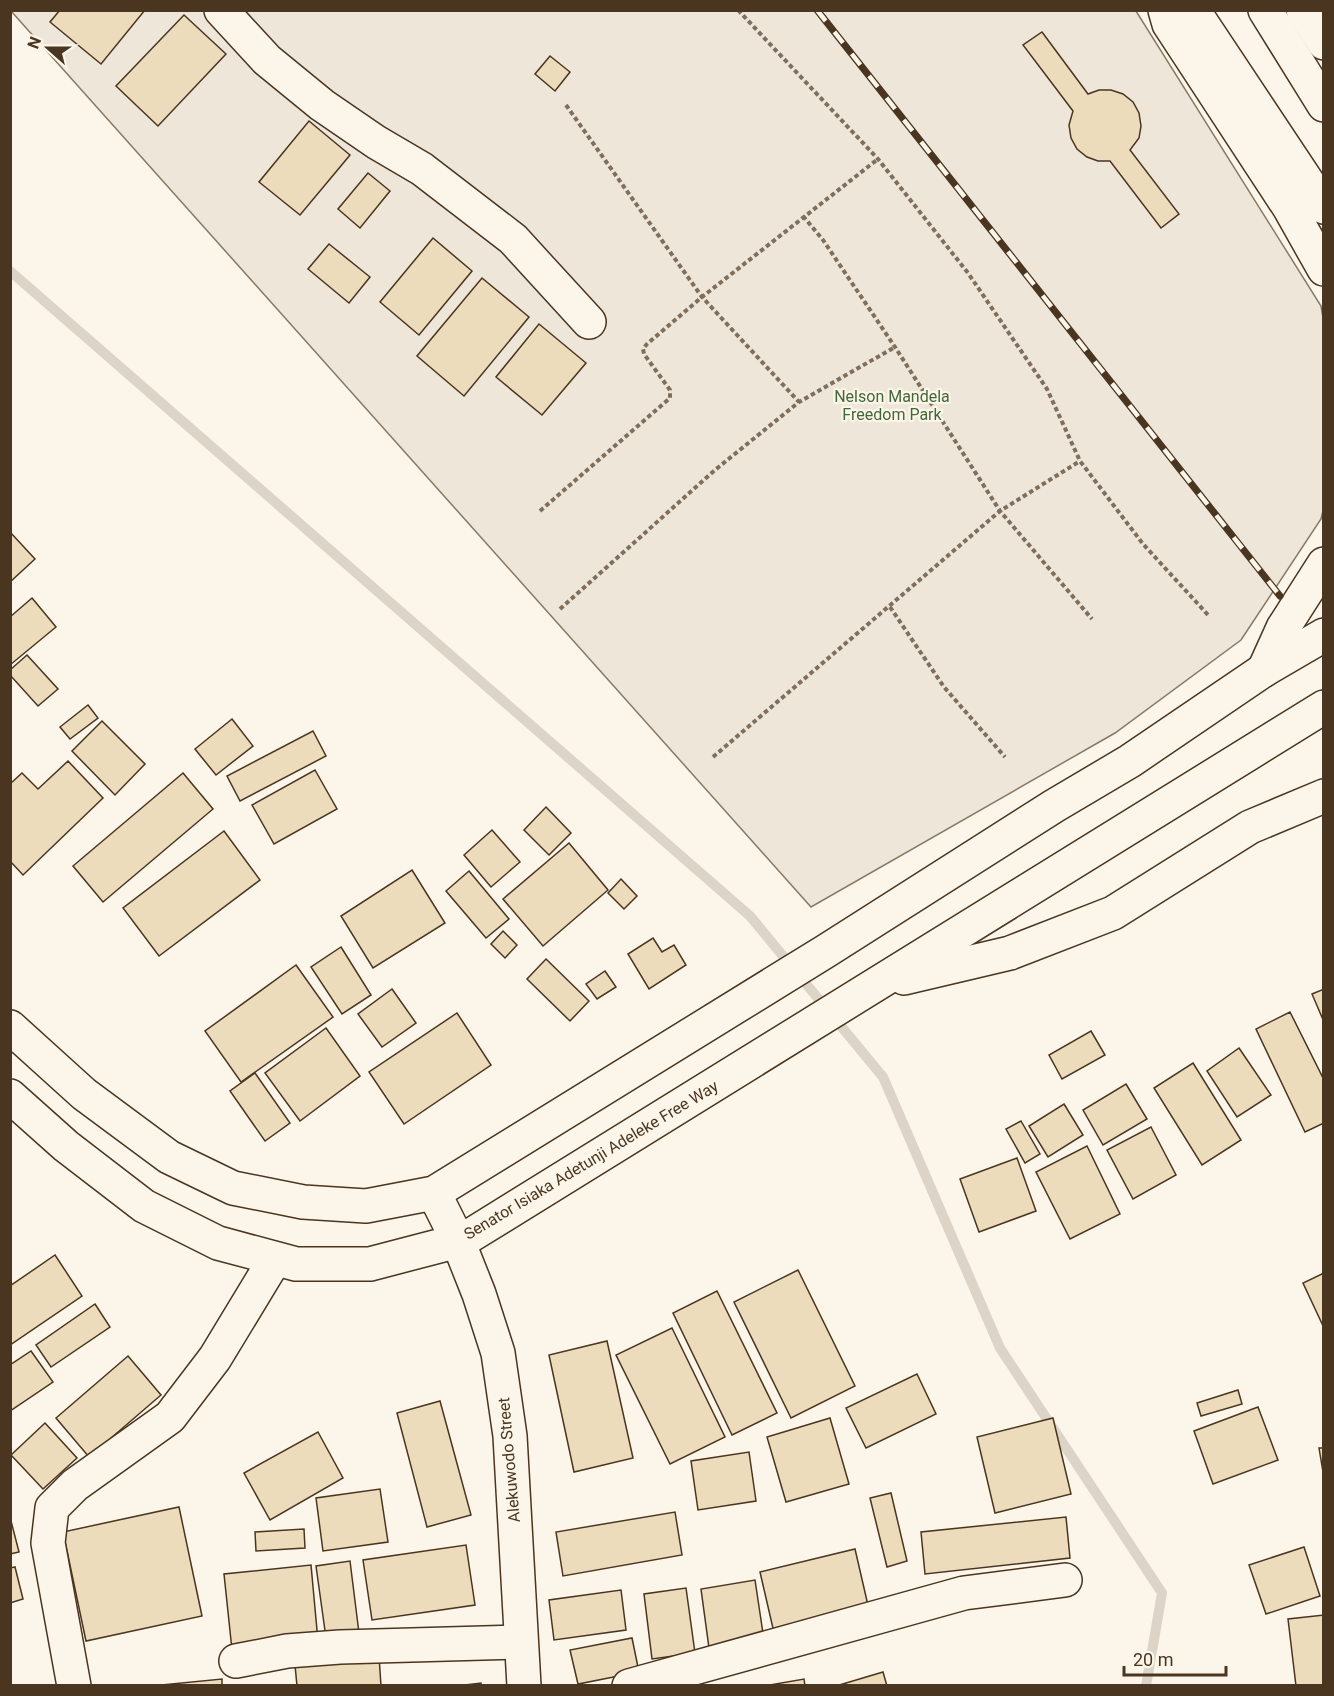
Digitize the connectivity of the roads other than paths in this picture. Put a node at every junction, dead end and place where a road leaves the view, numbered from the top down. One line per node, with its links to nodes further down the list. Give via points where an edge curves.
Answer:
1 (221, 10): 10 (main road, via 267,60 322,105 422,169 513,239)
2 (1165, 10): 9 (main road, via 1169,24 1289,207)
3 (1194, 10): 8 (main road)
4 (1264, 10): 7 (main road)
5 (1303, 10): 6 (main road)
6 (1323, 43)
7 (1323, 105)
8 (1323, 207)
9 (1323, 269)
10 (589, 322)
11 (1323, 564): 13 (main road, via 1283,628)
12 (1323, 635): 13 (main road)
13 (1264, 669): 19 (main road, via 1130,761)
14 (1323, 707): 16 (main road, Senator Isiaka Adetunji Adeleke Free Way)
15 (1323, 796): 16 (main road, via 1250,827 1113,914 1010,953)
16 (873, 987): 20 (main road, Senator Isiaka Adetunji Adeleke Free Way)
17 (10, 1027): 19 (main road, via 84,1094 169,1157 233,1188 303,1202 366,1206)
18 (10, 1096): 21 (main road, Senator Isiaka Adetunji Adeleke Free Way, via 66,1146 144,1206 218,1243)
19 (434, 1193): 20 (main road, Alekuwodo Street)
20 (458, 1241): 21 (main road, Senator Isiaka Adetunji Adeleke Free Way, via 370,1264 296,1264); 23 (main road, Alekuwodo Street, via 498,1353 510,1436)
21 (275, 1258): 25 (main road, via 215,1358 170,1417 75,1485 52,1508 48,1543)
22 (1065, 1580): 27 (main road, via 964,1593)
23 (520, 1642): 24 (main road, via 340,1647 287,1651); 26 (main road, Alekuwodo Street)
24 (236, 1661)
25 (74, 1686)
26 (524, 1686)
27 (629, 1686)

